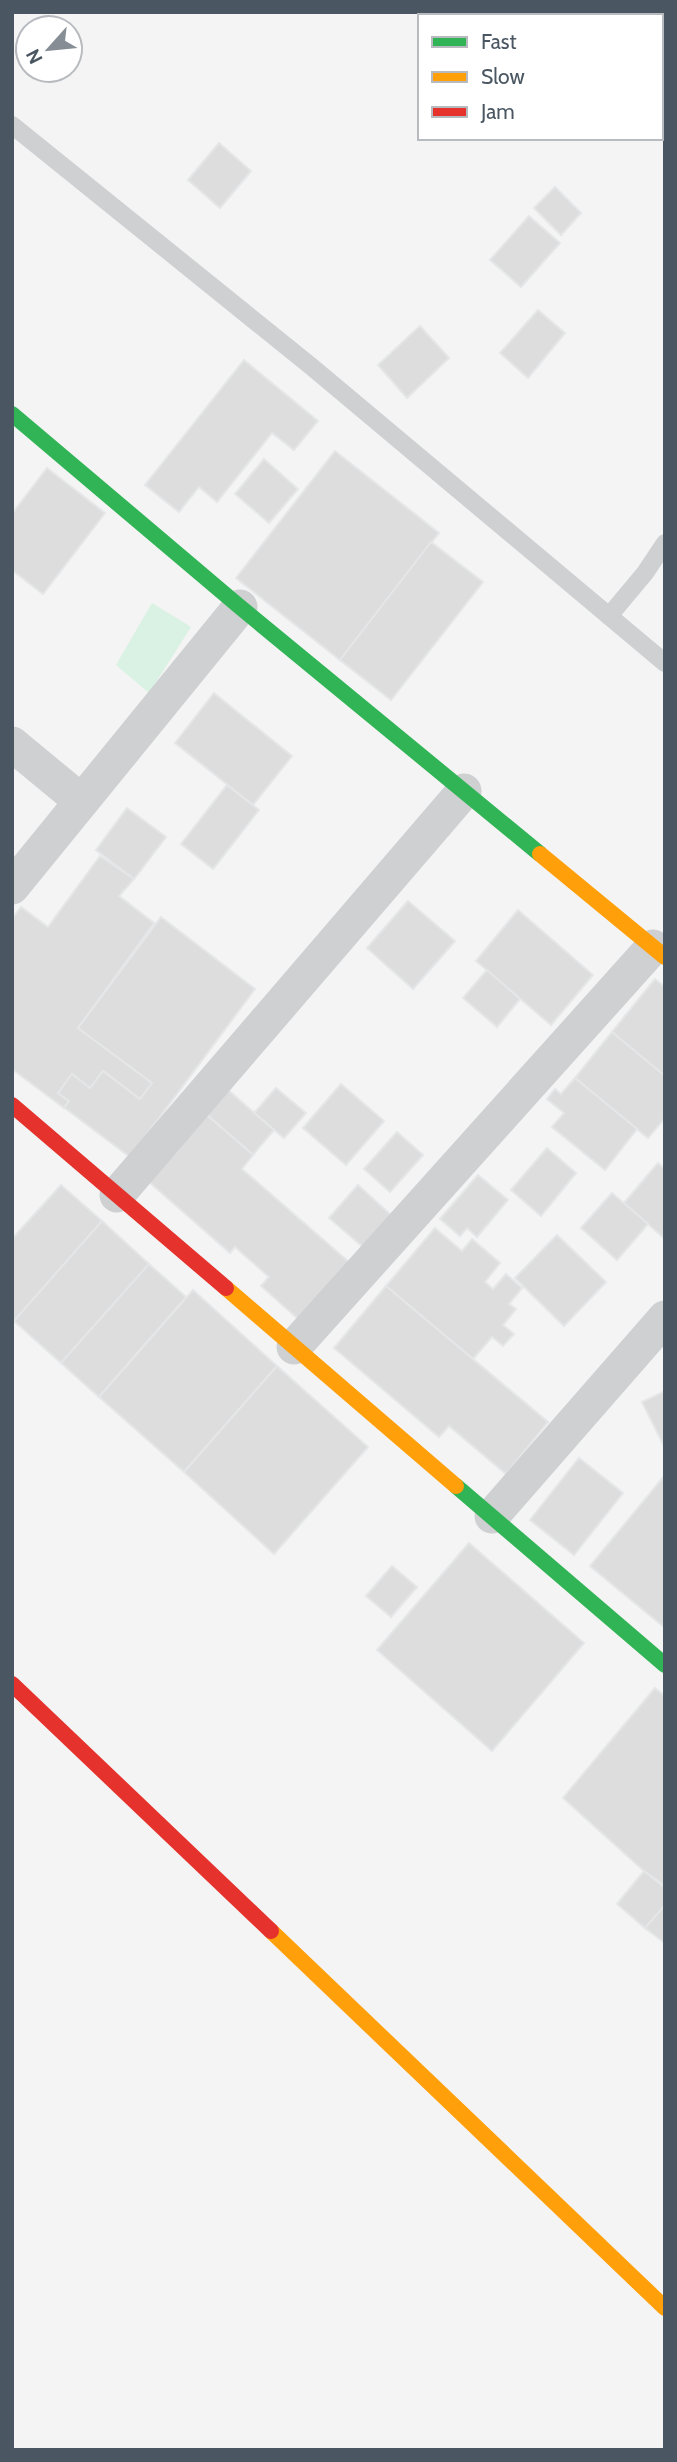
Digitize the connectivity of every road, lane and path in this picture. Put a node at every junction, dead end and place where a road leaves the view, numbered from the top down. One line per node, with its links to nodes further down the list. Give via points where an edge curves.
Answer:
1 (12, 125): 5 (lane, via 312,367)
2 (12, 414): 4 (street)
3 (665, 543): 5 (lane)
4 (240, 607): 8 (street); 9 (street)
5 (609, 616): 6 (lane)
6 (665, 663)
7 (12, 744): 9 (street)
8 (464, 791): 11 (street); 13 (street)
9 (81, 802): 10 (street)
10 (12, 887)
11 (659, 952): 15 (street)
12 (12, 1105): 13 (street)
13 (117, 1195): 15 (street)
14 (665, 1318): 16 (street)
15 (295, 1347): 16 (street)
16 (492, 1516): 17 (street)
17 (665, 1665)
18 (12, 1684): 19 (street)
19 (665, 2308)

